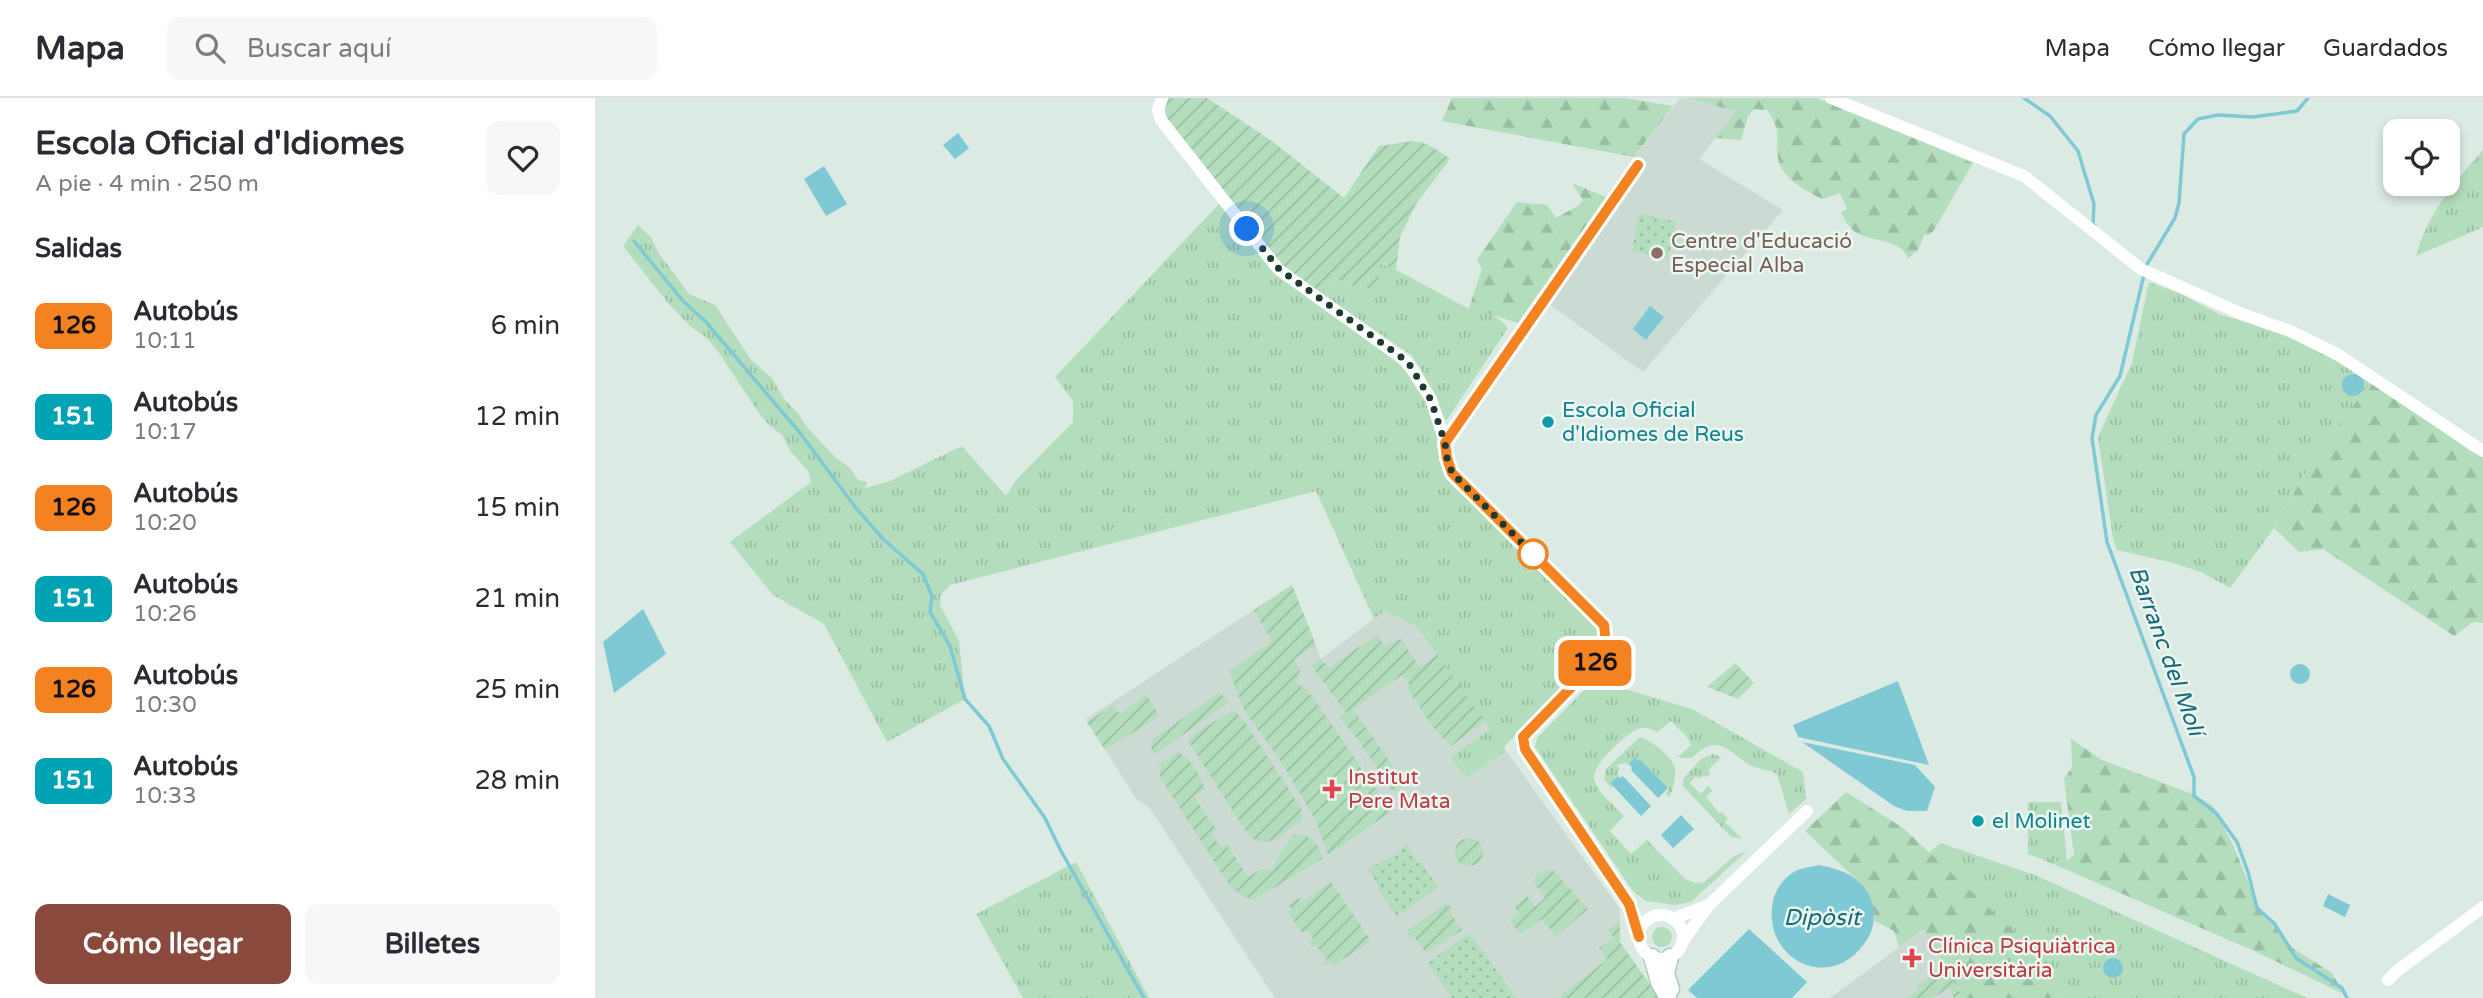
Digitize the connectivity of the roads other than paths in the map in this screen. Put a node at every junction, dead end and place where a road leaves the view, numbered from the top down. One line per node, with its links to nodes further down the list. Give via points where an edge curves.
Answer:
1 (1162, 98): 4 (street, via 1161,120 1279,269 1408,362 1431,400)
2 (1832, 98): 5 (street, via 2024,176 2141,269 2337,354)
3 (1638, 165): 4 (street)
4 (1445, 443): 7 (street, via 1452,473 1604,625 1604,650 1597,661 1523,737 1525,749)
5 (2483, 451)
6 (1807, 811): 8 (street)
7 (1629, 904): 10 (street); 12 (street)
8 (1709, 905): 11 (street); 13 (street)
9 (2483, 907): 16 (street)
10 (1656, 916): 11 (street); 12 (street, via 1644,924)
11 (1673, 919): 13 (street, via 1682,930)
12 (1639, 937): 14 (street)
13 (1683, 941): 15 (street)
14 (1652, 957): 15 (street); 17 (street)
15 (1670, 957): 18 (street, via 1666,974)
16 (2388, 980)
17 (1668, 998)
18 (1674, 998)

